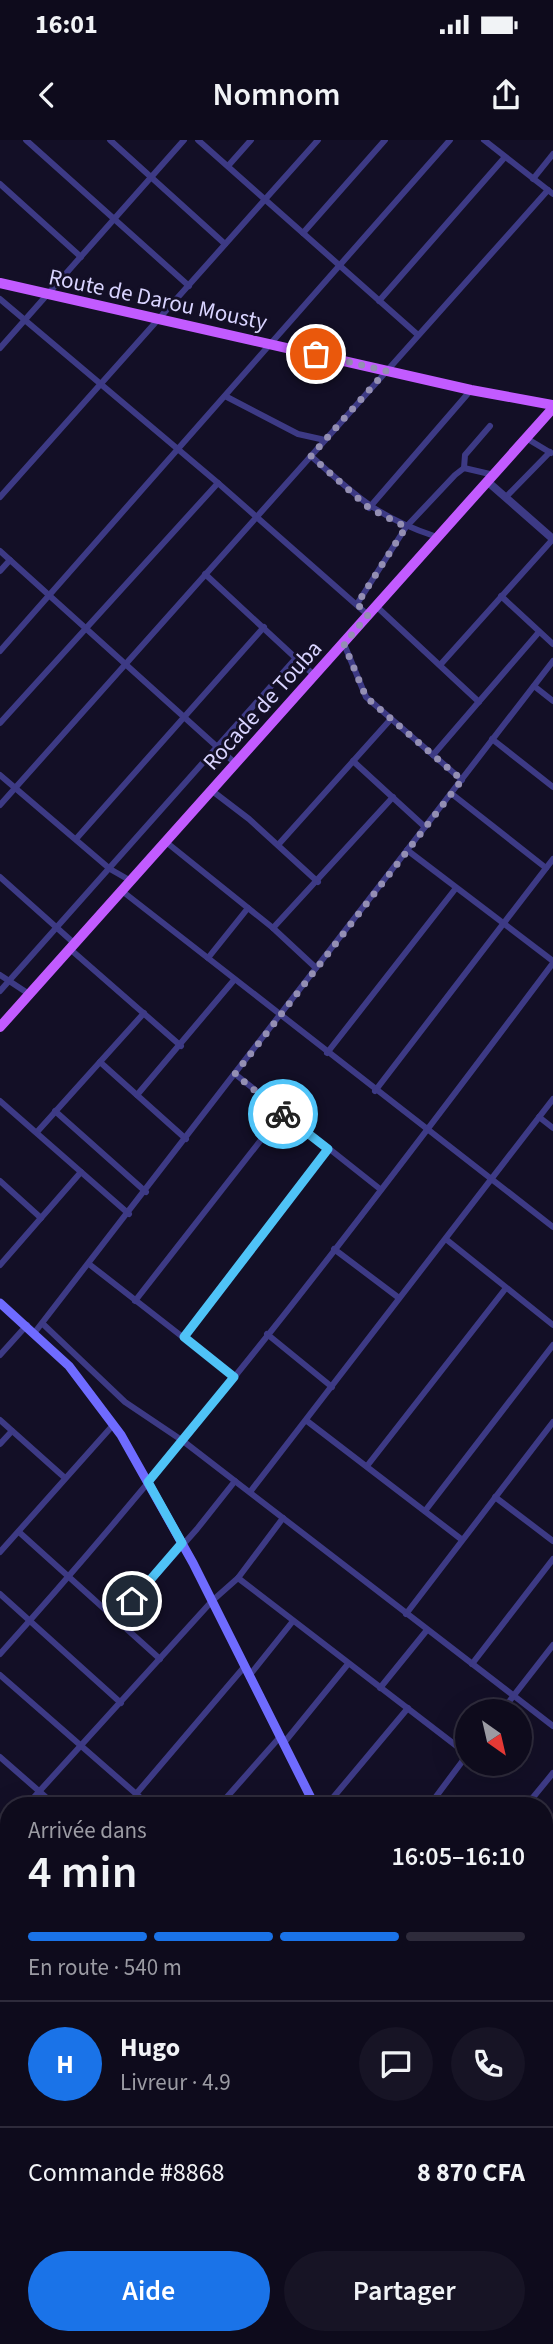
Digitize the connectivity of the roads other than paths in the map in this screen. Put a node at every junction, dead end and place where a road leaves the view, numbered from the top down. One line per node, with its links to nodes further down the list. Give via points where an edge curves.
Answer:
1 (26, 140): 18 (street)
2 (110, 140): 13 (street)
3 (184, 140): 13 (street)
4 (198, 140): 12 (street)
5 (251, 140): 12 (street)
6 (318, 140): 17 (street)
7 (385, 140): 19 (street)
8 (450, 140): 22 (street)
9 (487, 141): 11 (street)
10 (553, 154): 14 (street)
11 (505, 157): 14 (street); 27 (street)
12 (228, 166): 17 (street)
13 (151, 177): 18 (street); 20 (street)
14 (533, 179): 16 (street)
15 (0, 184): 21 (street)
16 (550, 192): 30 (street)
17 (264, 201): 19 (street); 20 (street)
18 (115, 219): 21 (street); 24 (street)
19 (303, 233): 22 (street)
20 (225, 244): 24 (street)
21 (81, 257): 25 (street)
22 (340, 268): 27 (street); 31 (street)
23 (0, 283): 25 (main road, Route de Darou Mousty)
24 (189, 286): 28 (street)
25 (48, 294): 28 (main road, Route de Darou Mousty); 29 (street)
26 (0, 299): 29 (street)
27 (379, 301): 30 (street)
28 (160, 318): 31 (main road, Route de Darou Mousty); 34 (street)
29 (25, 320): 32 (street); 34 (street)
30 (418, 335): 33 (street)
31 (273, 344): 33 (main road, Route de Darou Mousty); 36 (street)
32 (0, 348)
33 (386, 371): 35 (main road, Route de Darou Mousty); 40 (street)
34 (101, 383): 41 (street); 47 (street)
35 (471, 390): 37 (main road, Route de Darou Mousty); 49 (street)
36 (225, 396): 40 (street, via 299,434); 41 (street)
37 (553, 407): 39 (main road, Rocade de Touba)
38 (489, 425): 44 (street, via 465,455)
39 (526, 438): 42 (street); 45 (main road, Rocade de Touba)
40 (324, 440): 43 (street)
41 (177, 449): 46 (street); 58 (street)
42 (552, 453): 48 (street)
43 (311, 456): 49 (street); 50 (street)
44 (464, 468): 45 (street); 51 (street)
45 (491, 478): 48 (street); 52 (main road, Rocade de Touba)
46 (218, 483): 50 (street); 63 (street)
47 (0, 497)
48 (506, 497): 53 (street)
49 (369, 508): 51 (street)
50 (255, 518): 57 (street); 60 (street)
51 (406, 527): 52 (street); 60 (street)
52 (437, 537): 61 (main road, Rocade de Touba)
53 (553, 539): 59 (street)
54 (0, 551): 55 (street)
55 (10, 560): 56 (street); 58 (street)
56 (0, 571)
57 (205, 574): 64 (street); 71 (street)
58 (50, 595): 63 (street); 68 (street)
59 (501, 596): 65 (street); 72 (street)
60 (357, 604): 62 (street)
61 (376, 606): 62 (main road, Rocade de Touba); 72 (street)
62 (368, 615): 66 (main road, Rocade de Touba)
63 (85, 626): 71 (street); 79 (street)
64 (264, 627): 69 (street); 77 (street)
65 (539, 632): 67 (street); 76 (street)
66 (344, 644): 73 (main road, Rocade de Touba); 78 (street, via 366,697)
67 (553, 644)
68 (0, 651)
69 (296, 658): 73 (street); 81 (street)
70 (553, 661): 74 (street)
71 (126, 663): 77 (street); 88 (street)
72 (441, 664): 76 (street)
73 (314, 675): 84 (main road, Rocade de Touba)
74 (534, 686): 75 (street); 80 (street)
75 (553, 701)
76 (479, 702): 82 (street)
77 (186, 717): 81 (street); 94 (street)
78 (390, 720): 82 (street); 83 (street)
79 (0, 723)
80 (492, 739): 86 (street); 87 (street)
81 (219, 747): 84 (street); 100 (street)
82 (433, 755): 86 (street)
83 (353, 761): 91 (street); 96 (street)
84 (235, 763): 89 (main road, Rocade de Touba)
85 (0, 775): 88 (street)
86 (462, 780): 90 (street)
87 (553, 787)
88 (15, 788): 92 (street); 94 (street)
89 (211, 790): 95 (main road, Rocade de Touba); 96 (street)
90 (452, 794): 93 (street); 99 (street)
91 (393, 797): 93 (street); 103 (street)
92 (0, 805)
93 (425, 827): 97 (street)
94 (76, 839): 100 (street)
95 (166, 842): 102 (main road, Rocade de Touba); 106 (street)
96 (278, 845): 103 (street)
97 (407, 850): 104 (street); 113 (street)
98 (553, 859): 99 (street)
99 (546, 868): 107 (street)
100 (110, 869): 102 (street); 108 (street)
101 (0, 877): 108 (street)
102 (131, 881): 105 (main road, Rocade de Touba)
103 (317, 882): 109 (street)
104 (456, 888): 107 (street); 123 (street)
105 (122, 891): 110 (main road, Rocade de Touba); 111 (street)
106 (248, 908): 109 (street); 111 (street)
107 (505, 923): 112 (street); 126 (street)
108 (57, 927): 110 (street); 116 (street)
109 (273, 928): 113 (street)
110 (72, 946): 118 (main road, Rocade de Touba); 119 (street)
111 (208, 958): 115 (street)
112 (553, 962): 134 (street)
113 (316, 968): 120 (street)
114 (0, 975): 116 (street)
115 (234, 980): 120 (street); 122 (street)
116 (9, 981): 117 (street); 118 (street)
117 (0, 992)
118 (29, 994): 121 (main road, Rocade de Touba)
119 (144, 1013): 122 (street); 124 (street)
120 (279, 1016): 123 (street); 125 (street)
121 (0, 1027)
122 (181, 1046): 127 (street)
123 (327, 1054): 126 (street)
124 (100, 1062): 127 (street); 130 (street)
125 (235, 1074): 131 (street); 136 (street)
126 (375, 1091): 134 (street)
127 (137, 1095): 136 (street)
128 (553, 1099): 132 (street)
129 (0, 1101): 135 (street)
130 (55, 1111): 135 (street); 142 (street)
131 (282, 1114): 137 (street); 152 (street)
132 (539, 1117): 133 (street); 139 (street)
133 (553, 1128)
134 (427, 1130): 139 (street); 141 (street)
135 (37, 1132): 138 (street)
136 (186, 1139): 142 (street)
137 (328, 1149): 141 (street); 158 (street)
138 (81, 1172): 143 (street); 144 (street)
139 (491, 1180): 145 (street); 146 (street)
140 (0, 1181): 144 (street)
141 (380, 1189): 147 (street)
142 (146, 1192): 143 (street)
143 (129, 1214): 148 (street)
144 (41, 1218): 149 (street)
145 (553, 1227)
146 (447, 1240): 150 (street); 151 (street)
147 (334, 1250): 151 (street); 157 (street)
148 (89, 1264): 152 (street); 154 (street)
149 (0, 1265)
150 (506, 1288): 155 (street); 170 (street)
151 (400, 1298): 162 (street)
152 (135, 1301): 158 (street)
153 (0, 1303): 156 (main road)
154 (43, 1324): 156 (street); 168 (street, via 125,1402)
155 (553, 1325)
156 (31, 1329): 160 (street); 165 (main road, via 83,1382)
157 (267, 1334): 161 (street); 162 (street)
158 (184, 1337): 161 (street)
159 (553, 1345): 176 (street)
160 (0, 1355)
161 (234, 1377): 168 (street)
162 (332, 1387): 164 (street)
163 (0, 1420): 167 (street)
164 (307, 1420): 170 (street); 174 (street)
165 (114, 1424): 171 (street); 173 (main road)
166 (552, 1425): 175 (street)
167 (12, 1431): 169 (street); 171 (street)
168 (183, 1441): 172 (street); 173 (street)
169 (0, 1444)
170 (367, 1466): 176 (street)
171 (65, 1478): 178 (street)
172 (235, 1480): 174 (street); 181 (street)
173 (148, 1482): 181 (main road); 184 (street)
174 (250, 1492): 177 (street)
175 (495, 1497): 179 (street); 180 (street)
176 (425, 1511): 179 (street)
177 (283, 1518): 185 (street); 188 (street)
178 (19, 1532): 182 (street); 184 (street)
179 (461, 1539): 188 (street)
180 (553, 1541)
181 (182, 1543): 187 (main road); 189 (street)
182 (0, 1552)
183 (553, 1559): 197 (street)
184 (68, 1577): 189 (street); 190 (street)
185 (238, 1578): 187 (street); 191 (street)
186 (0, 1594): 190 (street)
187 (212, 1601): 195 (street); 198 (main road)
188 (406, 1614): 192 (street)
189 (117, 1619): 195 (street)
190 (30, 1621): 194 (street); 204 (street)
191 (293, 1621): 196 (street); 200 (street)
192 (426, 1630): 197 (street); 201 (street)
193 (553, 1645): 202 (street)
194 (0, 1654)
195 (160, 1659): 204 (street)
196 (348, 1664): 201 (street); 207 (street)
197 (472, 1664): 202 (street)
198 (245, 1666): 200 (main road); 214 (street)
199 (0, 1675): 209 (street)
200 (250, 1676): 207 (main road)
201 (380, 1688): 205 (street)
202 (513, 1695): 203 (street); 206 (street)
203 (510, 1699)
204 (121, 1703): 209 (street)
205 (408, 1708): 208 (street); 220 (street)
206 (553, 1726)
207 (280, 1742): 218 (street); 219 (main road)
208 (455, 1745)
209 (83, 1746): 213 (street); 214 (street)
210 (0, 1758): 213 (street)
211 (455, 1771): 221 (street)
212 (553, 1773): 222 (street)
213 (40, 1791): 215 (street); 216 (street)
214 (136, 1794): 217 (street)
215 (34, 1797)
216 (46, 1797)
217 (140, 1797)
218 (228, 1797)
219 (310, 1797)
220 (334, 1797)
221 (436, 1797)
222 (533, 1797)

